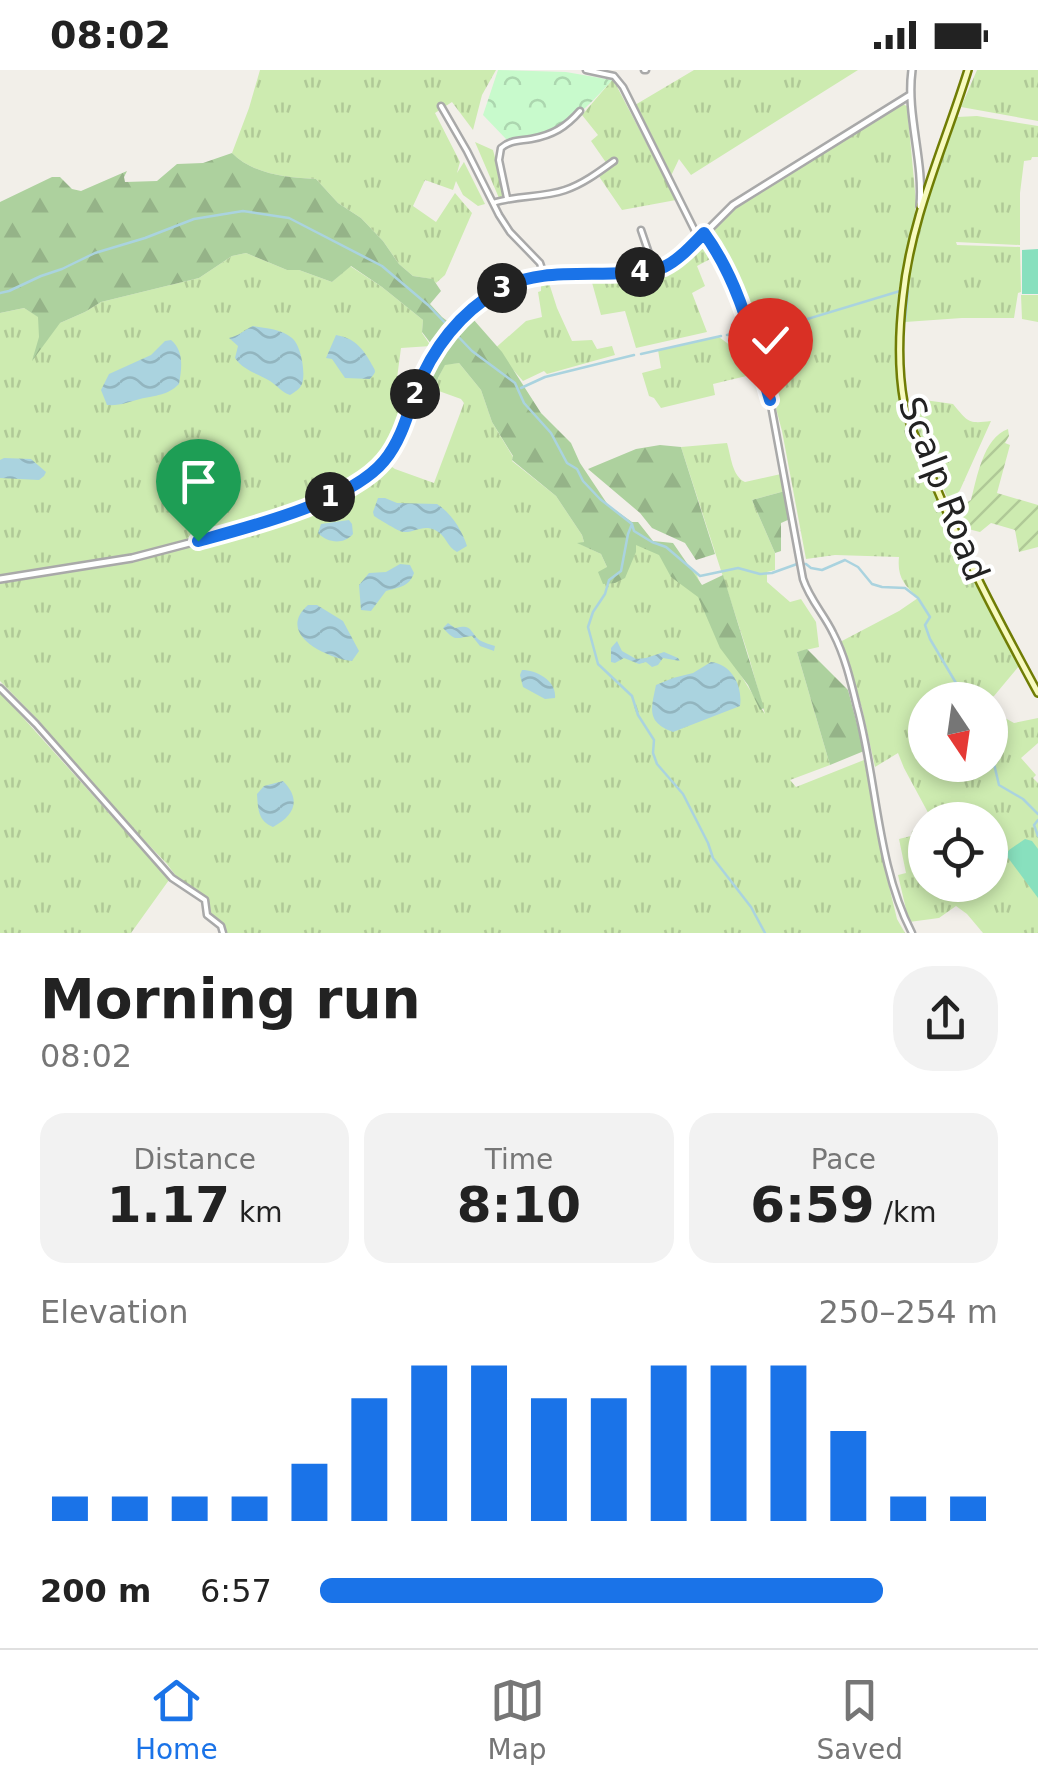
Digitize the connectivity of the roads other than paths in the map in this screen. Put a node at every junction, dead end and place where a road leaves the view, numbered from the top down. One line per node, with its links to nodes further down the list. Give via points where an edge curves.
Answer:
1 (586, 70): 14 (street, via 614,76 622,86)
2 (912, 70): 4 (street)
3 (968, 70): 9 (main road, Scalp Road)
4 (910, 95): 8 (street); 14 (street, via 733,204)
5 (441, 106): 11 (street)
6 (580, 111): 10 (street, via 558,131 501,148)
7 (614, 161): 10 (street, via 566,190)
8 (919, 166): 9 (street); 12 (street)
9 (933, 171): 12 (main road, Scalp Road)
10 (507, 198): 11 (street)
11 (492, 203): 16 (street)
12 (920, 214): 19 (main road, Scalp Road, via 903,296 906,408 959,541)
13 (642, 230): 15 (street)
14 (701, 235): 15 (street); 20 (street, via 721,257 751,333 809,596 834,634 850,681 891,880)
15 (655, 270): 16 (street)
16 (545, 277): 17 (street, via 500,290 445,335 395,446 357,485 198,541)
17 (0, 579)
18 (0, 688): 21 (street, via 172,878 204,900)
19 (1038, 693)
20 (910, 930)
21 (223, 933)

